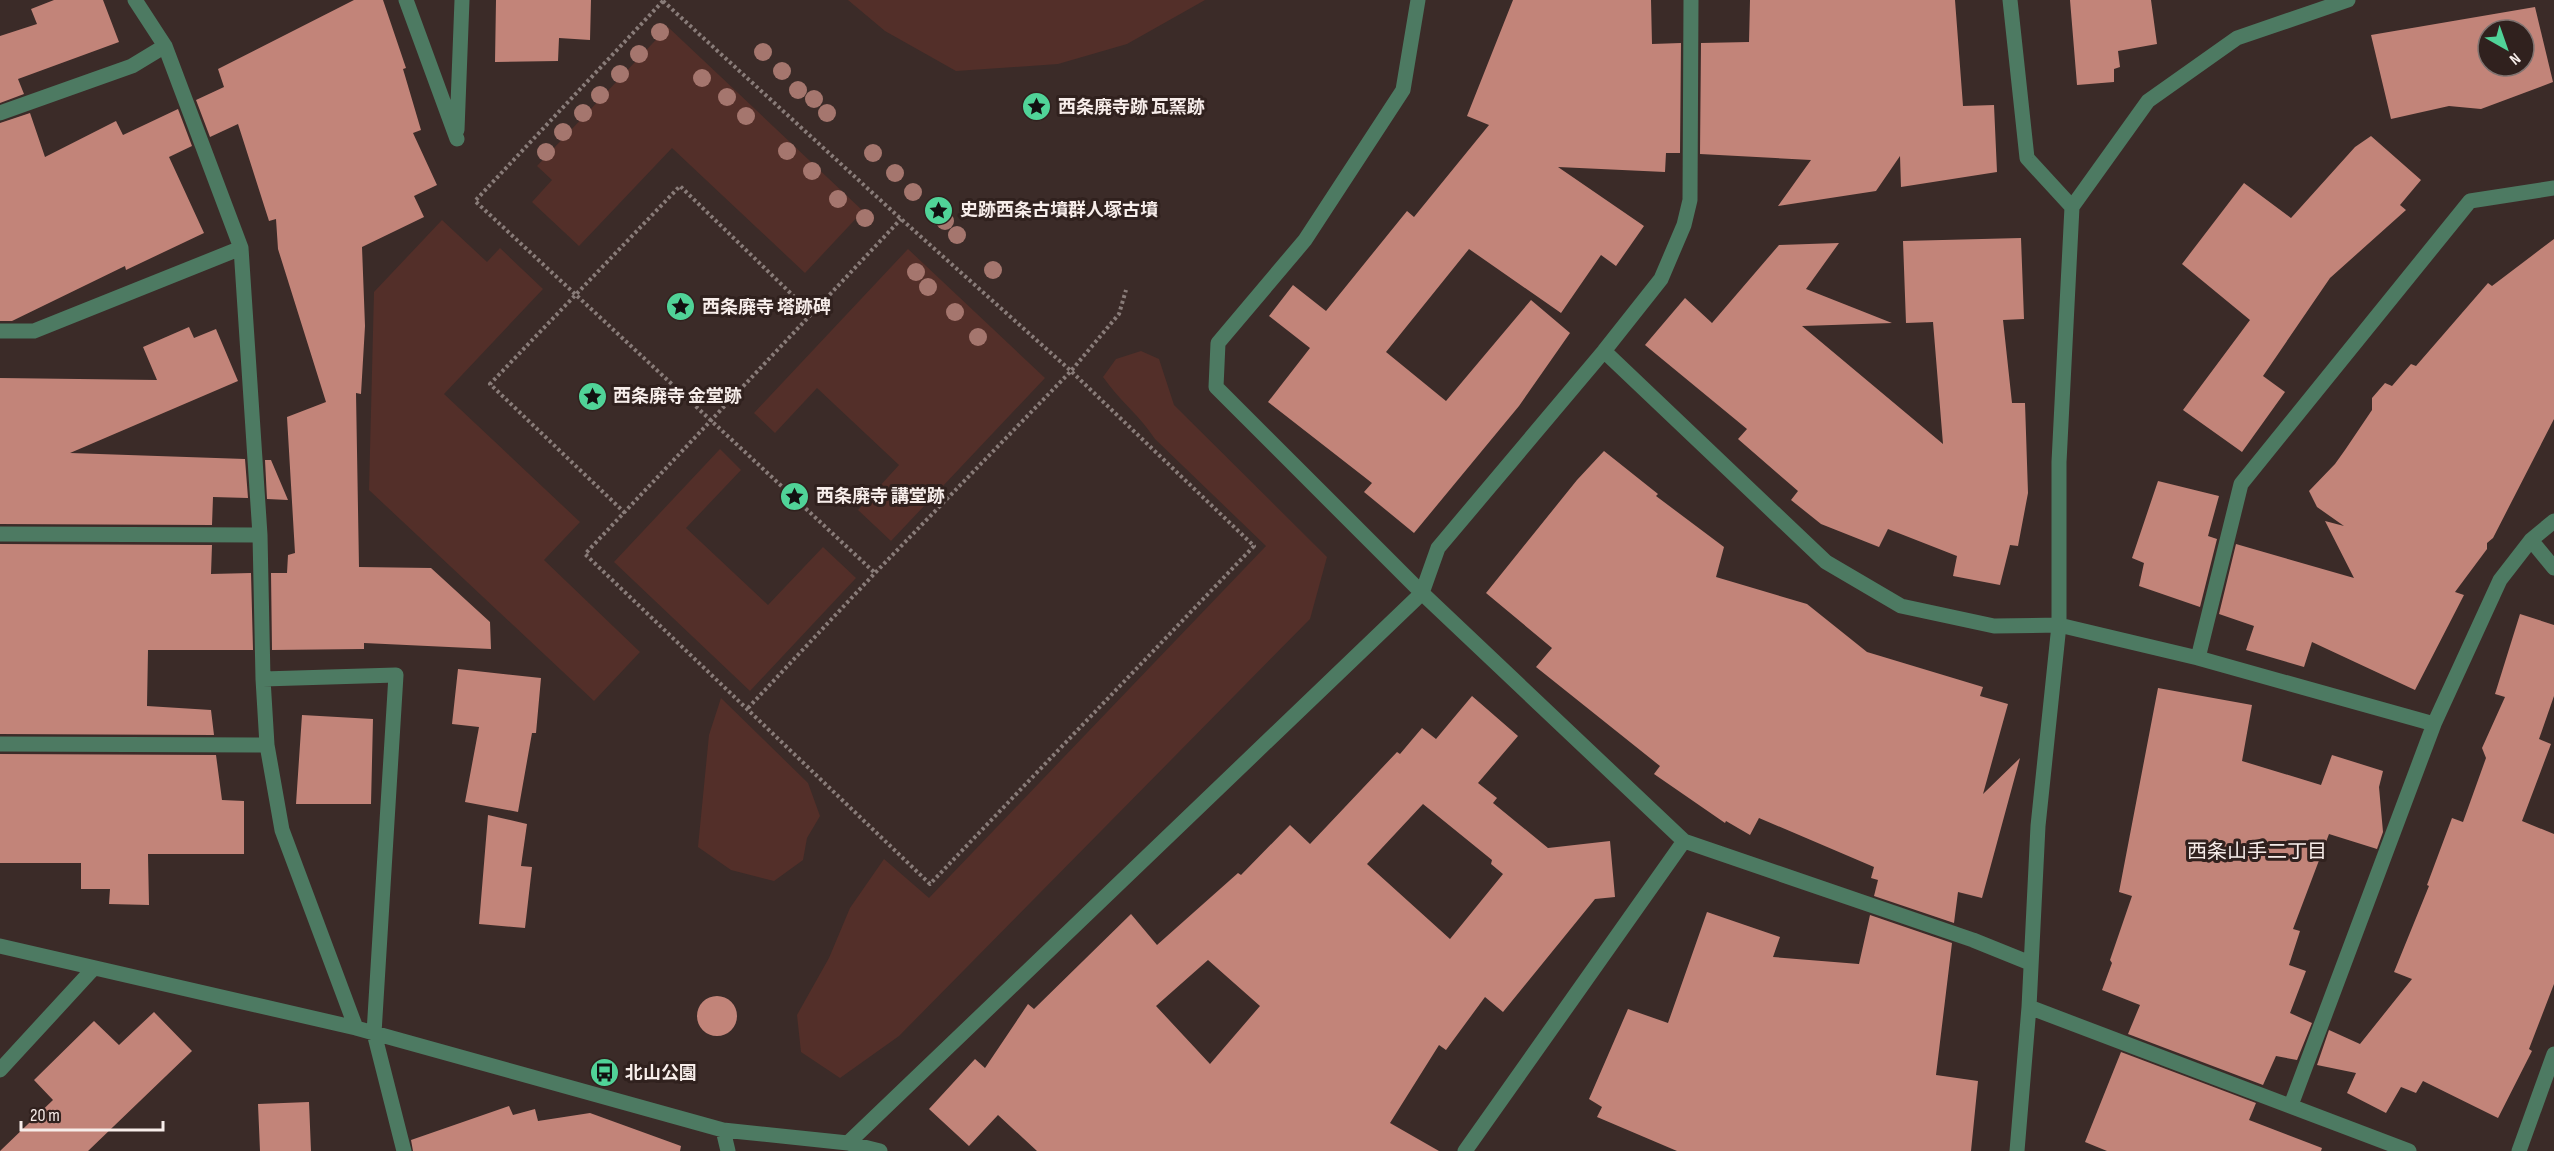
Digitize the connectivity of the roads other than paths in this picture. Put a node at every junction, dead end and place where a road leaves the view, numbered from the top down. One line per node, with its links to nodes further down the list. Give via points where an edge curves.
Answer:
1 (135, 0): 8 (street)
2 (406, 0): 3 (street, via 457,139)
3 (462, 0)
4 (1418, 0): 20 (street, via 1403,90 1305,240 1218,343 1216,387)
5 (1691, 0): 14 (street, via 1690,200 1684,225 1661,279)
6 (2010, 0): 11 (street, via 2027,158)
7 (2348, 0): 11 (street, via 2237,38 2148,101)
8 (165, 46): 9 (street, via 132,66); 12 (street)
9 (0, 112)
10 (2554, 188): 22 (street, via 2470,201 2241,484)
11 (2072, 207): 21 (street, via 2059,462)
12 (241, 248): 13 (street, via 34,331); 17 (street)
13 (0, 331)
14 (1604, 351): 20 (street, via 1438,548); 21 (street, via 1826,562 1901,606 1994,626)
15 (2554, 521): 18 (street)
16 (0, 534): 17 (street)
17 (260, 535): 23 (street)
18 (2531, 540): 19 (street); 24 (street, via 2500,580)
19 (2554, 568)
20 (1422, 593): 27 (street); 38 (street)
21 (2059, 625): 22 (street); 29 (street, via 2038,826)
22 (2198, 658): 24 (street)
23 (262, 679): 26 (street); 33 (street, via 396,675)
24 (2434, 724): 36 (street)
25 (0, 744): 26 (street)
26 (267, 745): 32 (street, via 282,830)
27 (1684, 841): 29 (street); 42 (street)
28 (0, 946): 30 (street)
29 (2030, 963): 31 (street)
30 (93, 969): 32 (street); 35 (street)
31 (2029, 1007): 36 (street); 43 (street)
32 (356, 1028): 33 (street)
33 (374, 1033): 37 (street); 39 (street)
34 (2554, 1054): 45 (street)
35 (0, 1071)
36 (2291, 1105): 44 (street)
37 (723, 1130): 38 (street); 40 (street)
38 (848, 1143): 41 (street)
39 (404, 1151)
40 (728, 1151)
41 (880, 1151)
42 (1465, 1151)
43 (2017, 1151)
44 (2409, 1151)
45 (2519, 1151)

